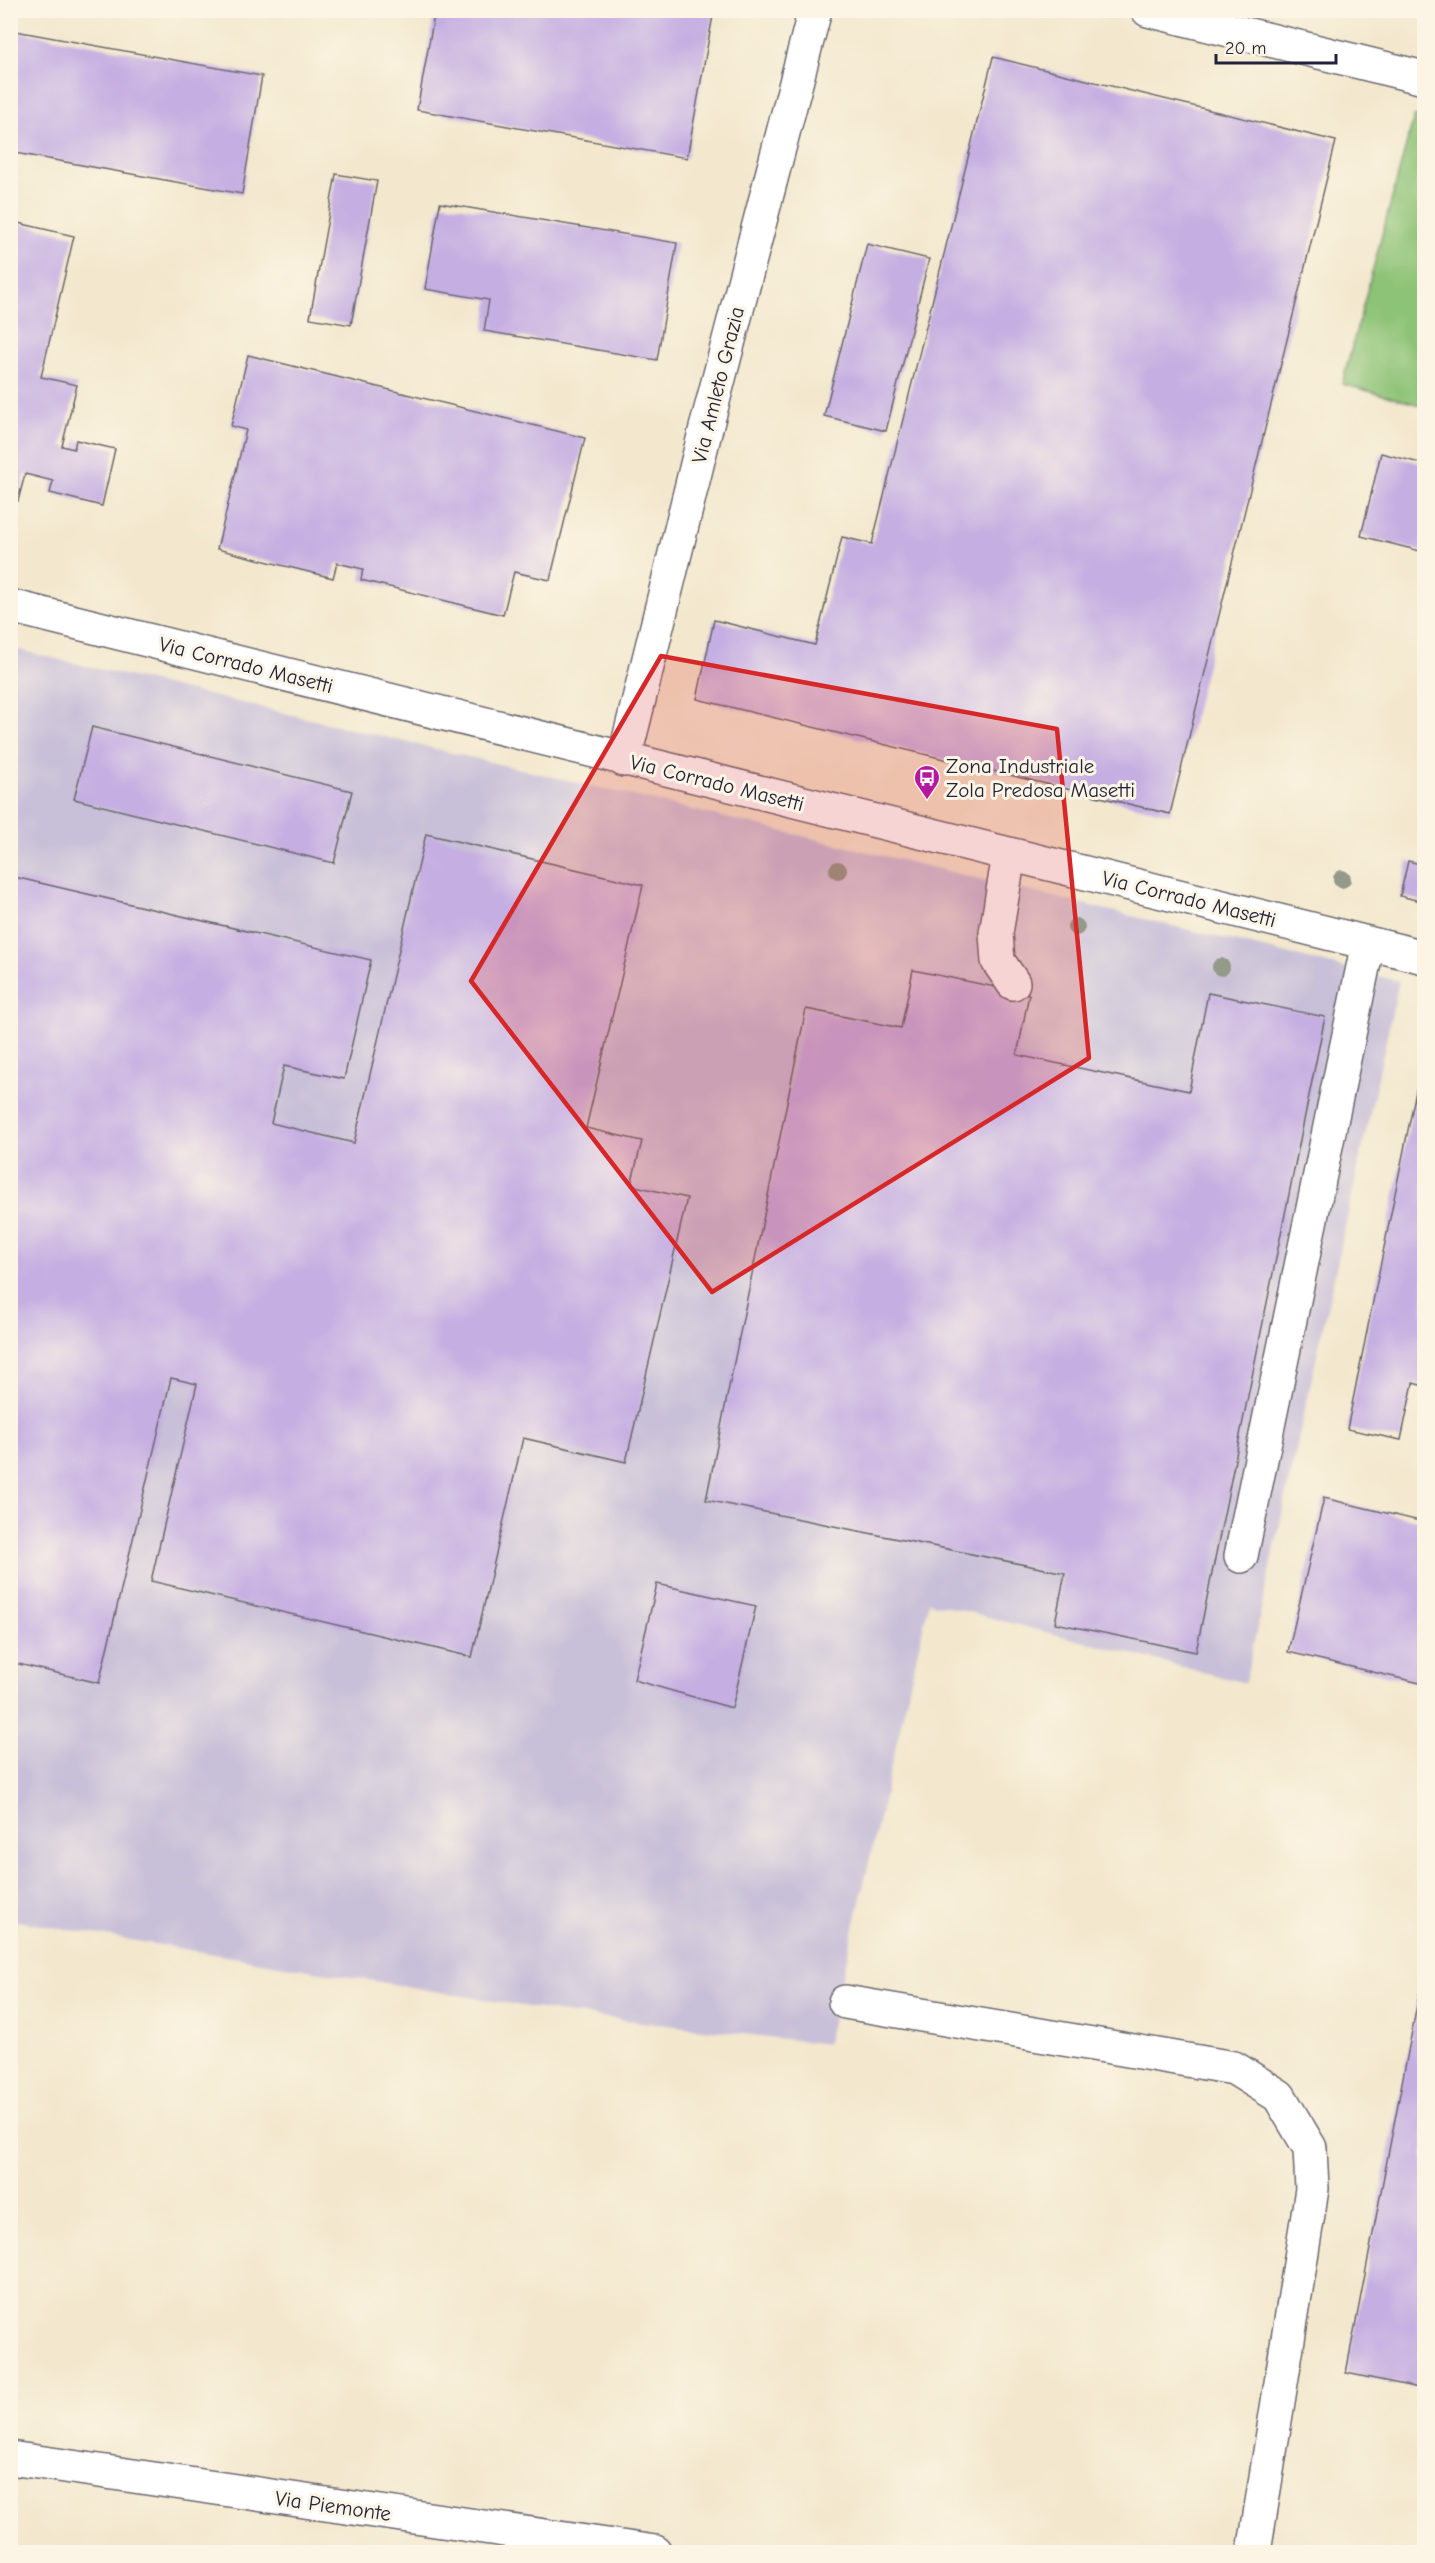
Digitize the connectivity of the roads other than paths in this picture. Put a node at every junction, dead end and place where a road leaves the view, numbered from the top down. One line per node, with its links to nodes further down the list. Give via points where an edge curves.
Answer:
1 (815, 10): 5 (street, Via Amleto Grazia)
2 (1148, 10): 3 (street)
3 (1425, 78)
4 (10, 606): 5 (street, Via Corrado Masetti)
5 (624, 759): 6 (street, Via Corrado Masetti)
6 (1009, 855): 7 (street, Via Corrado Masetti); 9 (street, via 996,933 998,961)
7 (1368, 943): 8 (street, Via Corrado Masetti); 10 (street)
8 (1425, 957)
9 (1012, 983)
10 (1241, 1556)
11 (844, 2002): 14 (street, via 1234,2068 1279,2096 1310,2148 1312,2189)
12 (10, 2458): 13 (street, Via Piemonte)
13 (656, 2553)
14 (1254, 2553)

